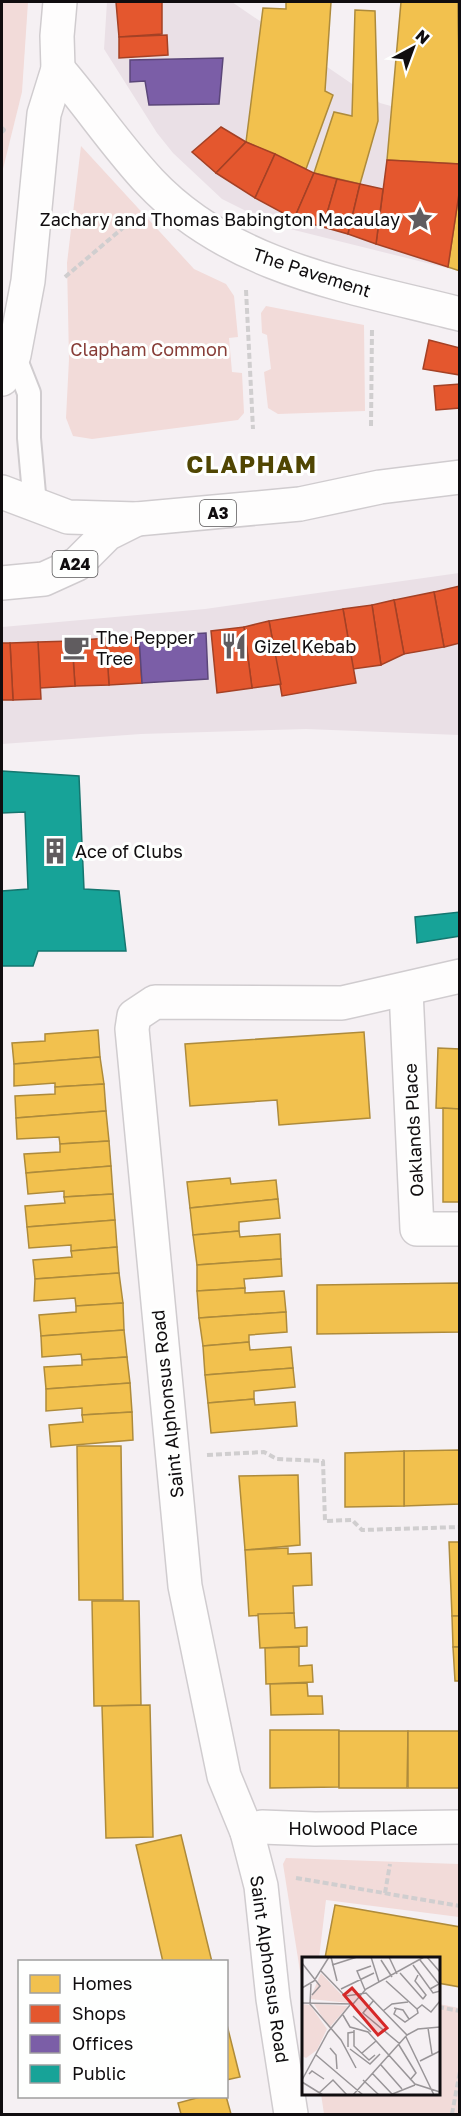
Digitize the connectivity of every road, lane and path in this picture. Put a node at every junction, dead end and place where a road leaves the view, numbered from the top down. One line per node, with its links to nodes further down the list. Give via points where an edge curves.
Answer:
1 (60, 2): 2 (main road)
2 (58, 69): 6 (main road, The Pavement, via 151,183 194,222 263,259 320,279); 8 (main road, via 44,114 28,281)
3 (145, 211): 5 (path)
4 (246, 280): 10 (path)
5 (58, 284)
6 (459, 314)
7 (372, 325): 9 (path)
8 (8, 367): 13 (lane, via 29,393)
9 (371, 426)
10 (253, 429)
11 (459, 477): 14 (main road, A3, via 380,487 300,504)
12 (2, 492): 13 (main road, A3)
13 (35, 505): 14 (main road, A3, via 68,517)
14 (137, 519): 15 (main road, A24, via 106,534 69,568 44,579)
15 (2, 583)
16 (459, 976): 17 (main road, Saint Alphonsus Road)
17 (406, 990): 18 (main road, Oaklands Place, via 417,1229); 22 (main road, Saint Alphonsus Road, via 342,1003 155,1002 134,1016 132,1029 185,1586 224,1776)
18 (459, 1229)
19 (200, 1455): 20 (path, via 264,1452 277,1459 323,1461 326,1521 352,1520 362,1530)
20 (459, 1527)
21 (459, 1827): 22 (main road, Holwood Place, via 262,1827)
22 (247, 1832): 30 (main road, Saint Alphonsus Road, via 261,1886)
23 (391, 1860): 25 (path)
24 (287, 1876): 25 (path)
25 (385, 1893): 26 (path)
26 (459, 1906)
27 (440, 2007): 28 (path)
28 (459, 2011)
29 (459, 2071): 31 (path)
30 (291, 2115)
31 (452, 2115)

